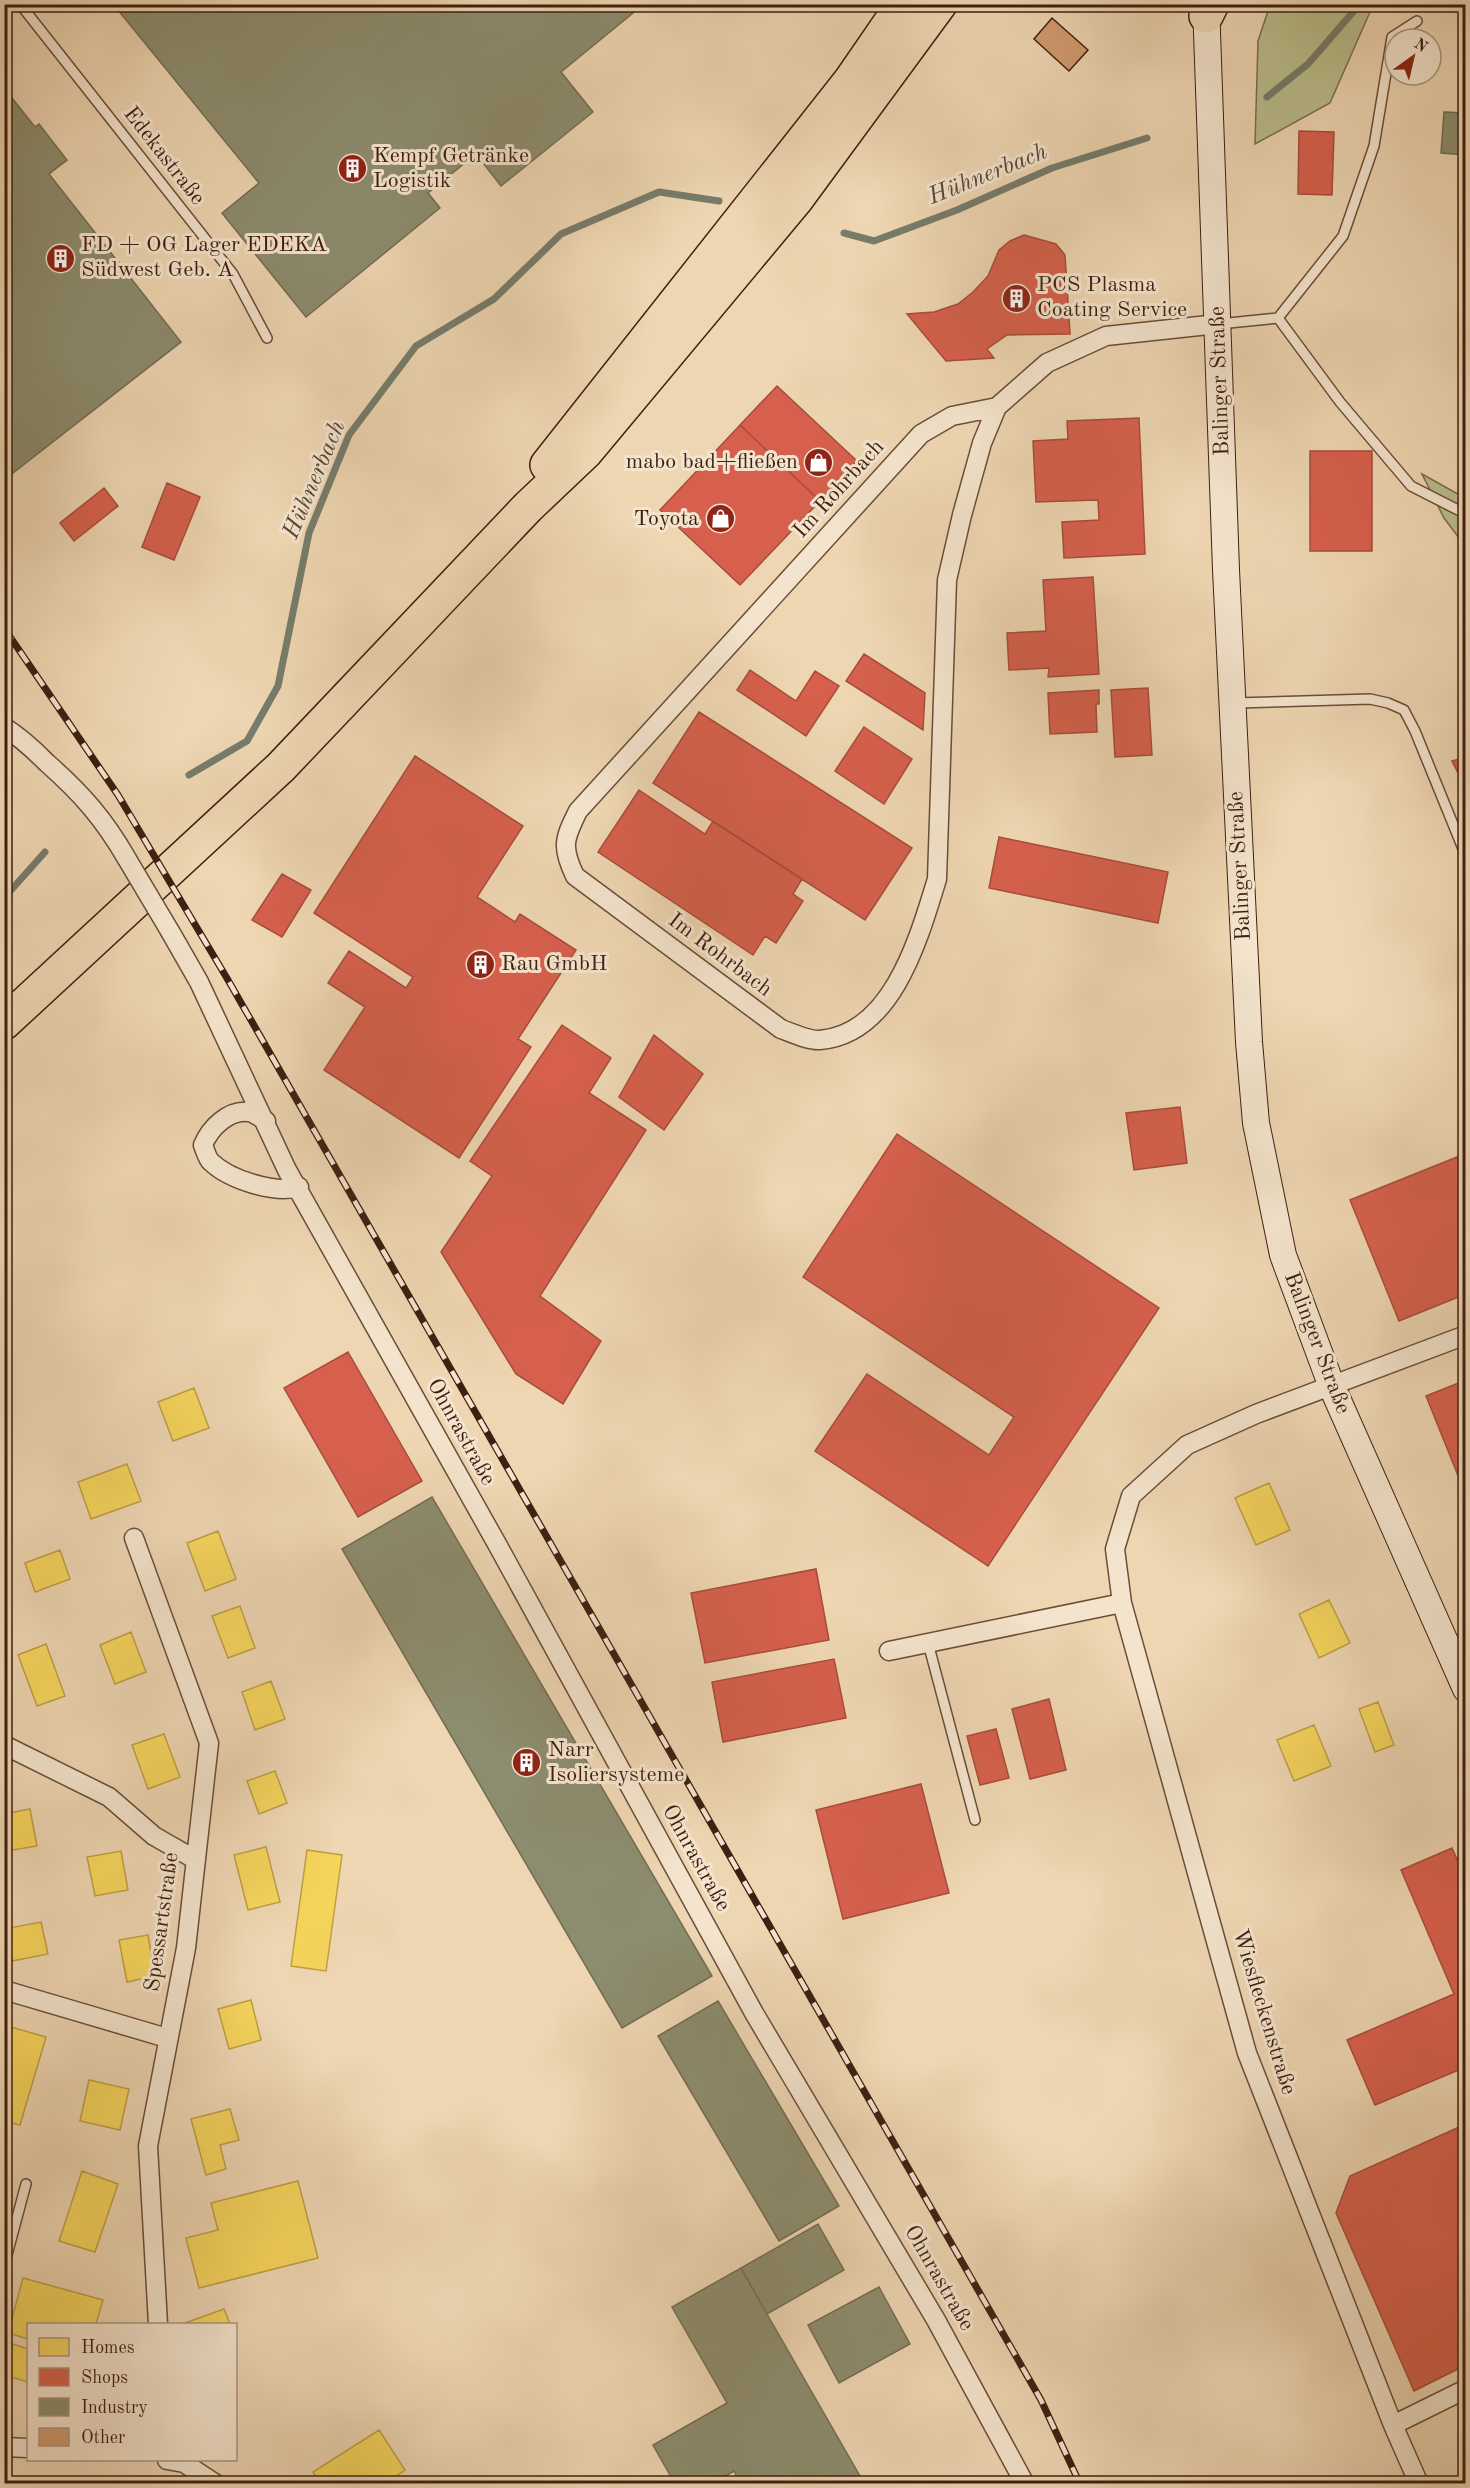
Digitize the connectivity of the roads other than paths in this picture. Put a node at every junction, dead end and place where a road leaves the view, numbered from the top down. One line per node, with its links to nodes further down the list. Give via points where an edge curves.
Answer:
1 (20, 4): 8 (lane, Edekastraße, via 233,274)
2 (903, 4): 10 (highway, via 850,81 544,468)
3 (940, 4): 10 (highway, via 796,200 586,452)
4 (1208, 8): 7 (main road, Balinger Straße)
5 (1417, 21): 6 (lane, via 1392,37 1374,146 1343,236)
6 (1278, 318): 7 (lane); 11 (lane, via 1340,402 1411,486)
7 (1218, 324): 9 (street, Im Rohrbach, via 1106,336 1047,363); 12 (main road, Balinger Straße)
8 (267, 339)
9 (997, 407): 9 (street, Im Rohrbach, via 979,454 947,580 937,879 905,970 876,1012 848,1034 818,1041 781,1029 574,876 565,857 567,834 578,811 921,434 952,416)
10 (528, 507): 15 (highway, via 281,767)
11 (1466, 514)
12 (1232, 703): 14 (lane, via 1370,699 1404,710); 19 (main road, Balinger Straße, via 1256,1123 1283,1255)
13 (4, 727): 16 (street, Ohnrastraße, bridge, via 82,794 113,834 199,982)
14 (1466, 856)
15 (4, 1023)
16 (266, 1121): 17 (street, Ohnrastraße, via 287,1170); 17 (street, via 250,1112 224,1118 203,1145 210,1161 232,1176 270,1189 287,1191)
17 (299, 1187): 39 (street, Ohnrastraße, via 754,2013 936,2320)
18 (1466, 1335): 19 (street, Wiesfleckenstraße)
19 (1332, 1387): 21 (street, Wiesfleckenstraße, via 1186,1445 1131,1496 1115,1549); 24 (main road, Balinger Straße)
20 (134, 1538): 27 (street, Spessartstraße, via 209,1743)
21 (1122, 1603): 22 (street); 34 (street, Wiesfleckenstraße, via 1247,2053)
22 (928, 1643): 23 (street); 26 (lane)
23 (889, 1651)
24 (1466, 1689)
25 (4, 1745): 27 (street, via 109,1797 154,1836)
26 (975, 1820)
27 (196, 1860): 29 (street, Spessartstraße, via 186,1948)
28 (4, 1990): 29 (street)
29 (167, 2038): 32 (street, Spessartstraße, via 148,2146)
30 (26, 2184): 31 (lane)
31 (4, 2266)
32 (158, 2323)
33 (1466, 2389): 34 (street)
34 (1393, 2425): 40 (street, Wiesfleckenstraße)
35 (4, 2447): 36 (street)
36 (27, 2448)
37 (173, 2461): 38 (street, via 184,2463)
38 (216, 2484)
39 (1025, 2484)
40 (1419, 2484)

